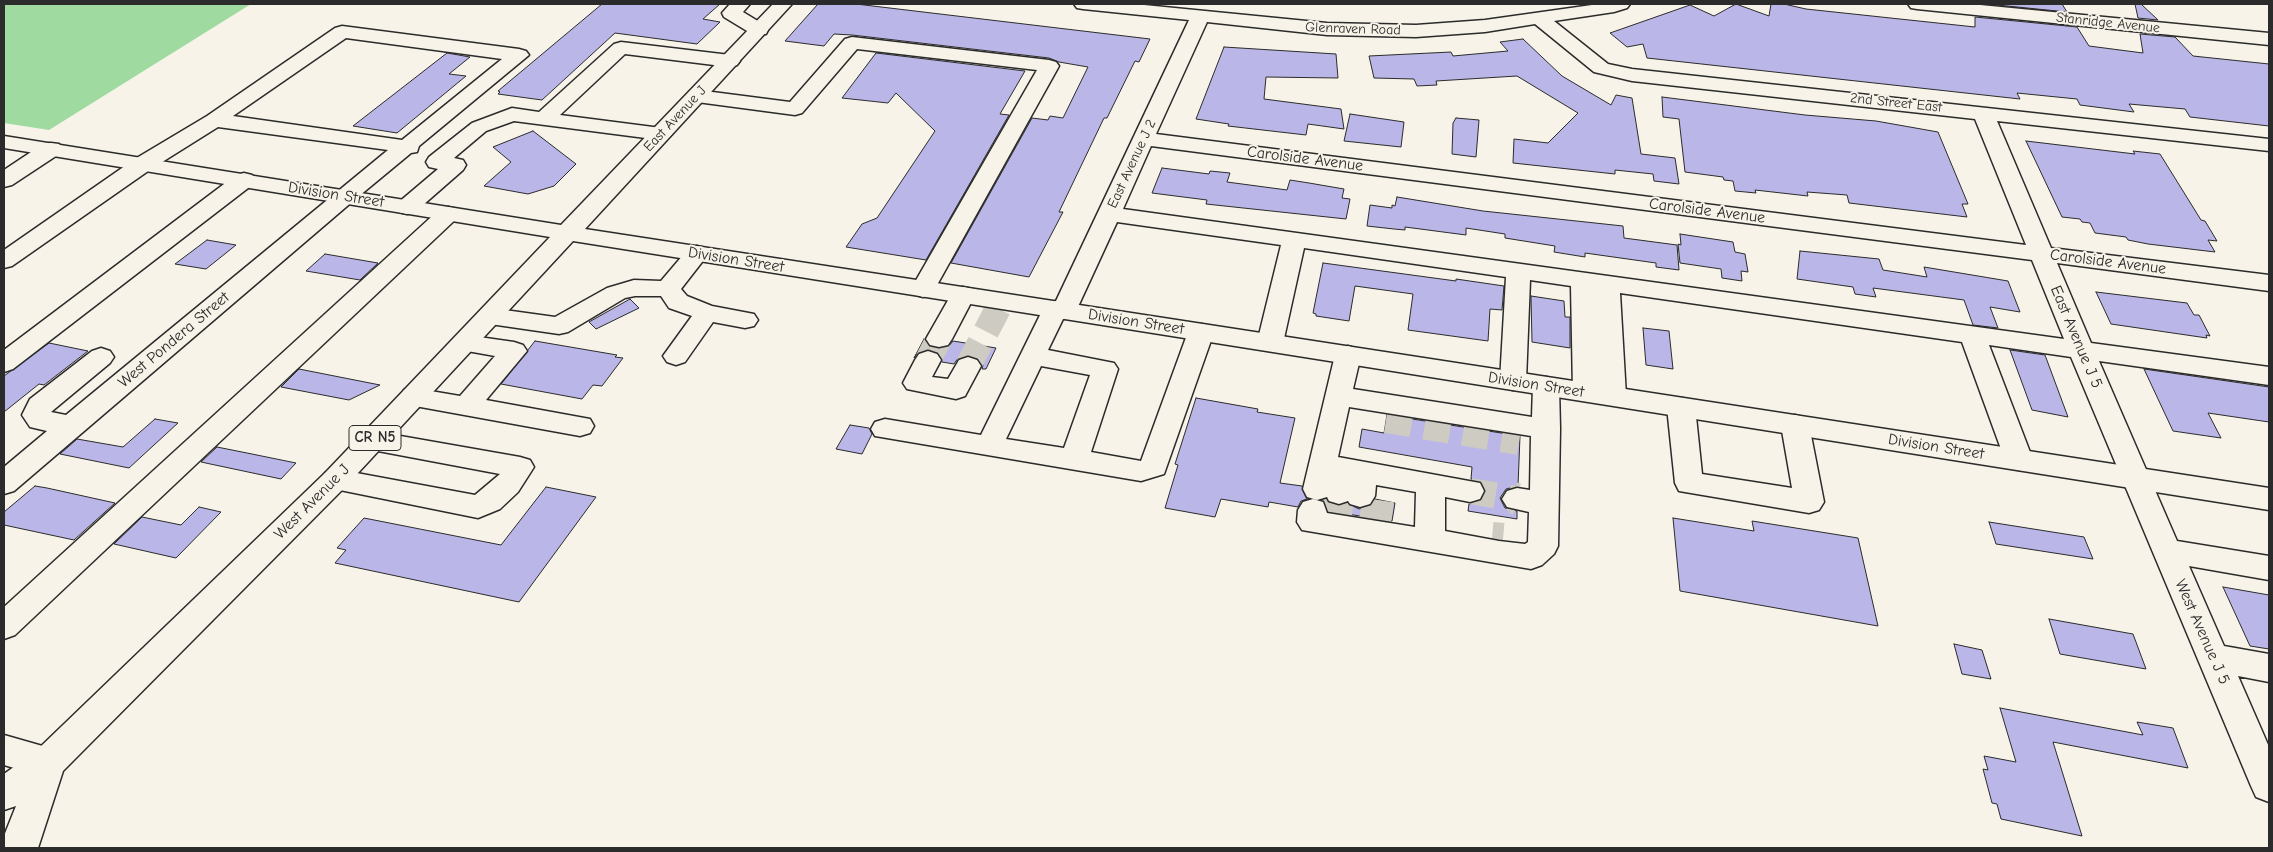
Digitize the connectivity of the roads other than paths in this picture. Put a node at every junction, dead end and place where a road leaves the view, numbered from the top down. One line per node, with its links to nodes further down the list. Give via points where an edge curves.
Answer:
1 (741, 4): 8 (street, via 732,13)
2 (783, 4): 8 (street, East Avenue J / CR N5)
3 (1083, 4): 6 (street, Glenraven Road)
4 (1621, 4): 7 (street, Glenraven Road)
5 (1917, 4): 9 (street, Stanridge Avenue)
6 (1200, 17): 7 (street, Glenraven Road, via 1326,29 1416,31); 16 (street, East Avenue J 2)
7 (1540, 18): 12 (street, 2nd Street East, via 1601,68 1632,75)
8 (759, 30): 10 (street, East Avenue J / CR N5)
9 (2269, 39)
10 (730, 61): 11 (street, East Avenue J / CR N5); 13 (street, via 621,48)
11 (697, 96): 15 (street, East Avenue J / CR N5); 37 (street, via 795,110 852,43 1049,66)
12 (1983, 112): 18 (street, 2nd Street East); 31 (street, East Avenue J 5)
13 (544, 119): 15 (street); 25 (street, via 512,114 479,127 436,162 455,165)
14 (214, 120): 19 (street); 19 (street, West Pondera Street, via 342,32 519,55); 21 (street)
15 (661, 134): 28 (street, East Avenue J / CR N5)
16 (1144, 139): 27 (street, East Avenue J 2); 31 (street, Carolside Avenue)
17 (4, 142): 20 (street, Division Street)
18 (2269, 145)
19 (409, 146): 24 (street, West Pondera Street)
20 (51, 149): 21 (street, Division Street); 22 (street)
21 (142, 164): 23 (street, Division Street); 32 (street)
22 (4, 180)
23 (244, 180): 24 (street, Division Street); 52 (street)
24 (345, 196): 25 (street, Division Street); 65 (street, West Pondera Street)
25 (407, 207): 26 (street, Division Street)
26 (448, 214): 28 (street, Division Street); 83 (street)
27 (1109, 214): 29 (street); 39 (street, East Avenue J 2)
28 (567, 233): 30 (street, Division Street); 41 (street, West Avenue J / CR N5)
29 (1294, 240): 33 (street); 46 (street)
30 (696, 254): 36 (street); 37 (street, Division Street)
31 (2040, 254): 35 (street, Carolside Avenue); 47 (street, East Avenue J 5)
32 (4, 261)
33 (1518, 271): 34 (street); 55 (street)
34 (1595, 281): 44 (street); 57 (street); 58 (street)
35 (2269, 284)
36 (668, 289): 40 (street, via 678,302); 41 (street, via 634,288 616,293 558,326)
37 (924, 289): 38 (street, Division Street)
38 (963, 295): 39 (street, Division Street); 53 (street, via 916,383 956,390)
39 (1060, 310): 43 (street, Division Street); 50 (street, East Avenue J 2)
40 (707, 313): 42 (street); 49 (street)
41 (490, 316): 45 (street, West Avenue J / CR N5)
42 (745, 320)
43 (1201, 332): 46 (street, Division Street); 71 (street, via 1154,467 1142,471)
44 (1972, 334): 47 (street); 72 (street)
45 (465, 342): 59 (street, West Avenue J / CR N5); 61 (street, via 514,351)
46 (1270, 343): 48 (street, Division Street)
47 (2081, 349): 54 (street); 73 (street, East Avenue J 5)
48 (1348, 355): 55 (street, Division Street); 60 (street)
49 (676, 356)
50 (1032, 356): 70 (street, East Avenue J 2); 71 (street, via 1105,369)
51 (101, 357): 65 (street, via 40,406 36,415 40,420)
52 (4, 362)
53 (968, 366)
54 (2269, 376)
55 (1513, 381): 56 (street, Division Street)
56 (1546, 386): 57 (street, Division Street); 68 (street)
57 (1586, 392): 58 (street, Division Street)
58 (1613, 396): 62 (street, Division Street)
59 (413, 397): 61 (street); 69 (street, West Avenue J / CR N5)
60 (1336, 405): 63 (street); 68 (street); 79 (street)
61 (466, 406): 66 (street)
62 (1681, 407): 64 (street, Division Street); 64 (street, via 1689,483 1809,502)
63 (1386, 420)
64 (1795, 425): 72 (street, Division Street)
65 (71, 426): 75 (street, West Pondera Street)
66 (580, 426)
67 (885, 429): 70 (street)
68 (1537, 439): 80 (street, via 1531,501 1543,546 1460,545)
69 (372, 441): 74 (street, West Avenue J / CR N5); 74 (street, via 520,467 508,484 490,501 478,507)
70 (989, 446): 71 (street)
71 (1074, 460)
72 (2019, 460): 73 (street, Division Street)
73 (2135, 478): 78 (street, Division Street); 81 (street, West Avenue J 5)
74 (335, 480): 87 (street, West Avenue J / CR N5)
75 (4, 483)
76 (1430, 484): 77 (street); 79 (street); 80 (street)
77 (1470, 492)
78 (2269, 499)
79 (1348, 502): 80 (street)
80 (1430, 541)
81 (2167, 552): 82 (street); 84 (street, West Avenue J 5)
82 (2269, 568)
83 (4, 626)
84 (2213, 658): 85 (street); 88 (street, West Avenue J 5)
85 (2269, 668)
86 (4, 750): 87 (street)
87 (48, 762): 89 (street, West Avenue J / CR N5); 90 (street, West Avenue J, via 22,842)
88 (2269, 786)
89 (4, 794)
90 (17, 848)

